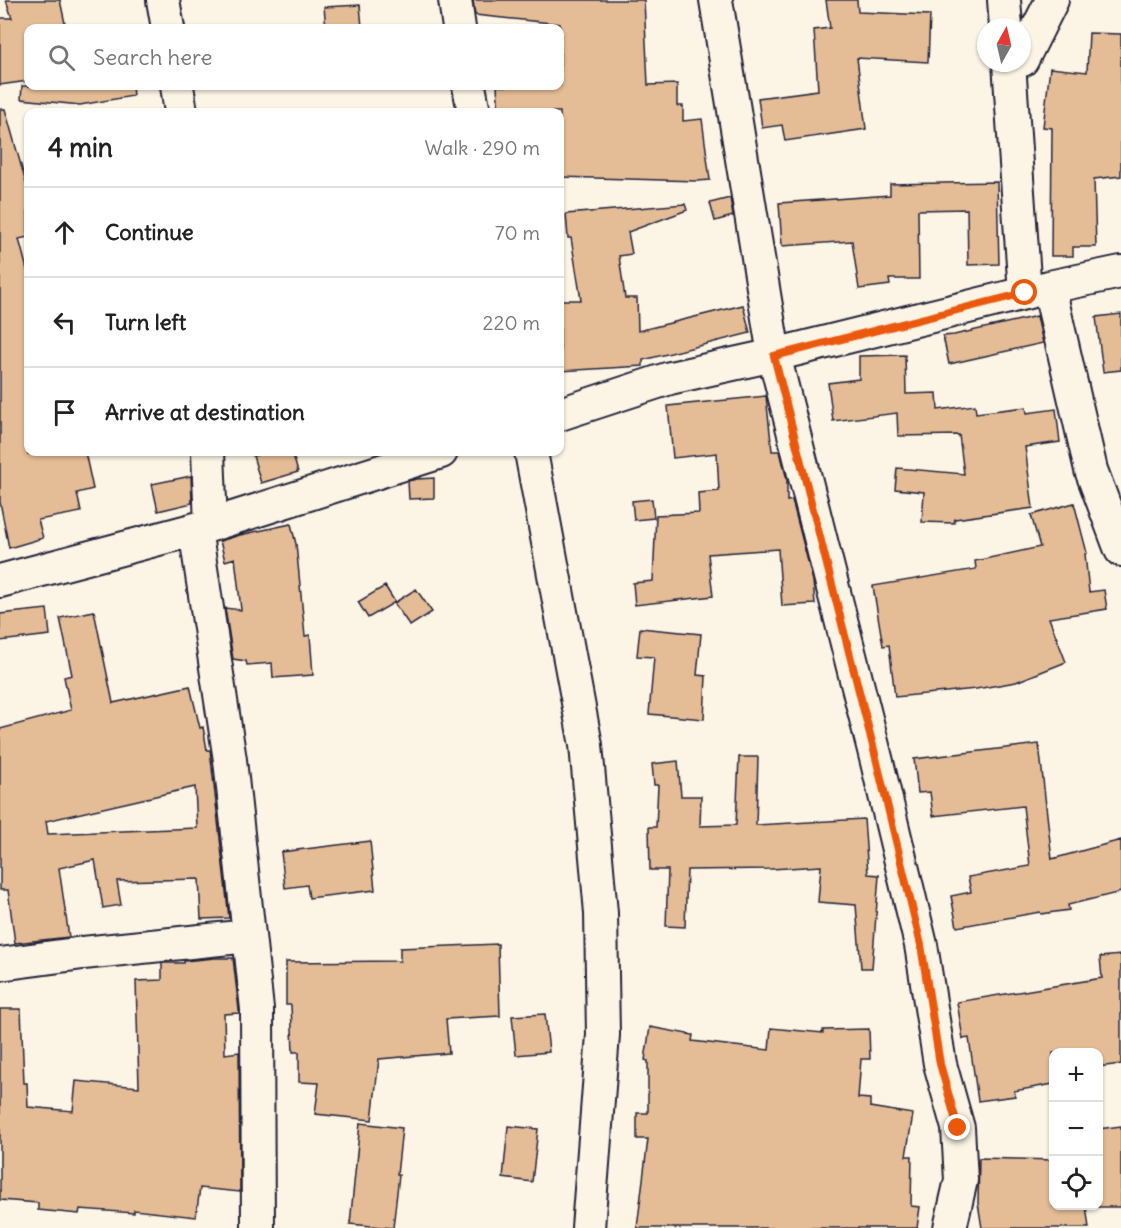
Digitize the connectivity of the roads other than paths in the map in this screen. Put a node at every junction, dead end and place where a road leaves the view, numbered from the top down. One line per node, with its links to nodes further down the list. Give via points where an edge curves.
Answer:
1 (163, 0): 7 (street)
2 (455, 0): 8 (street)
3 (716, 0): 17 (street)
4 (1004, 0): 6 (street)
5 (1052, 0): 9 (street)
6 (1005, 18)
7 (167, 24)
8 (458, 24)
9 (1031, 39)
10 (1015, 72): 16 (street)
11 (178, 90): 13 (street)
12 (470, 90): 14 (street)
13 (180, 108)
14 (473, 108)
15 (1121, 272): 16 (street)
16 (1037, 290): 17 (street); 23 (street, via 1091,470)
17 (774, 356): 18 (street, via 670,378); 29 (street, via 921,945 940,1064 958,1128 961,1180)
18 (564, 413)
19 (208, 456): 22 (street)
20 (428, 456): 22 (street)
21 (532, 456): 28 (street, via 586,745 600,913 603,1035)
22 (203, 527): 24 (street); 25 (street)
23 (1121, 550)
24 (0, 581)
25 (249, 936): 26 (street); 27 (street, via 257,1009)
26 (0, 964)
27 (258, 1228)
28 (588, 1228)
29 (950, 1228)

